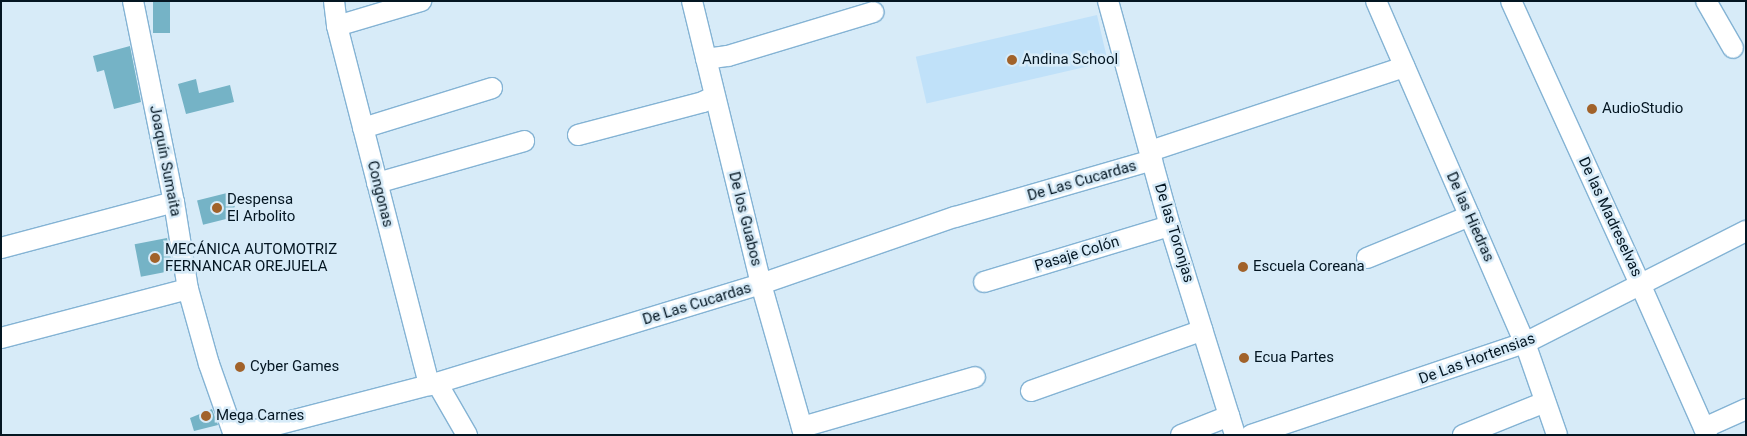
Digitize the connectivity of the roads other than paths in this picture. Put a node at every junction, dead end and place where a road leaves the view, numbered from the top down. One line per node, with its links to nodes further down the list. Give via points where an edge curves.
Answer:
1 (133, 1): 21 (street, Joaquín Sumaita)
2 (334, 1): 10 (street, Congonas)
3 (421, 1): 10 (street)
4 (692, 1): 12 (street, De los Guabos)
5 (1108, 1): 19 (street, De las Toronjas)
6 (1376, 1): 13 (street, De las Hiedras)
7 (1511, 1): 29 (street, De las Madreselvas)
8 (1706, 1): 11 (street)
9 (874, 12): 12 (street, via 728,56)
10 (337, 26): 16 (street, Congonas)
11 (1733, 48)
12 (706, 59): 15 (street, De los Guabos)
13 (1404, 67): 19 (street, De Las Cucardas); 22 (street, De las Hiedras)
14 (492, 88): 16 (street)
15 (715, 96): 17 (street); 28 (street, De los Guabos)
16 (363, 128): 20 (street, Congonas)
17 (578, 135)
18 (524, 141): 20 (street)
19 (1151, 156): 23 (street, De las Toronjas); 28 (street, De Las Cucardas, via 955,217)
20 (377, 183): 35 (street, Congonas)
21 (174, 202): 25 (street); 30 (street, Joaquín Sumaita)
22 (1470, 216): 26 (street); 33 (street, De las Hiedras)
23 (1170, 226): 27 (street, Pasaje Colón); 31 (street, De las Toronjas)
24 (1746, 231): 29 (street, De Las Hortensias)
25 (1, 248)
26 (1367, 258)
27 (984, 282)
28 (761, 284): 35 (street, De Las Cucardas); 40 (street, De los Guabos)
29 (1641, 286): 33 (street, De Las Hortensias); 41 (street, De las Madreselvas)
30 (188, 290): 32 (street); 42 (street, Joaquín Sumaita, via 209,364)
31 (1203, 330): 36 (street); 39 (street, De las Toronjas)
32 (1, 338)
33 (1525, 344): 37 (street, De las Hiedras); 45 (street, De Las Hortensias)
34 (975, 377): 40 (street)
35 (433, 384): 42 (street, De Las Cucardas); 43 (street, Congonas)
36 (1030, 391)
37 (1545, 402): 46 (street); 47 (street, De las Hiedras)
38 (1746, 409): 41 (street)
39 (1232, 425): 44 (street)
40 (803, 431)
41 (1705, 431)
42 (235, 435)
43 (467, 435)
44 (1181, 435)
45 (1251, 435)
46 (1463, 435)
47 (1556, 435)

